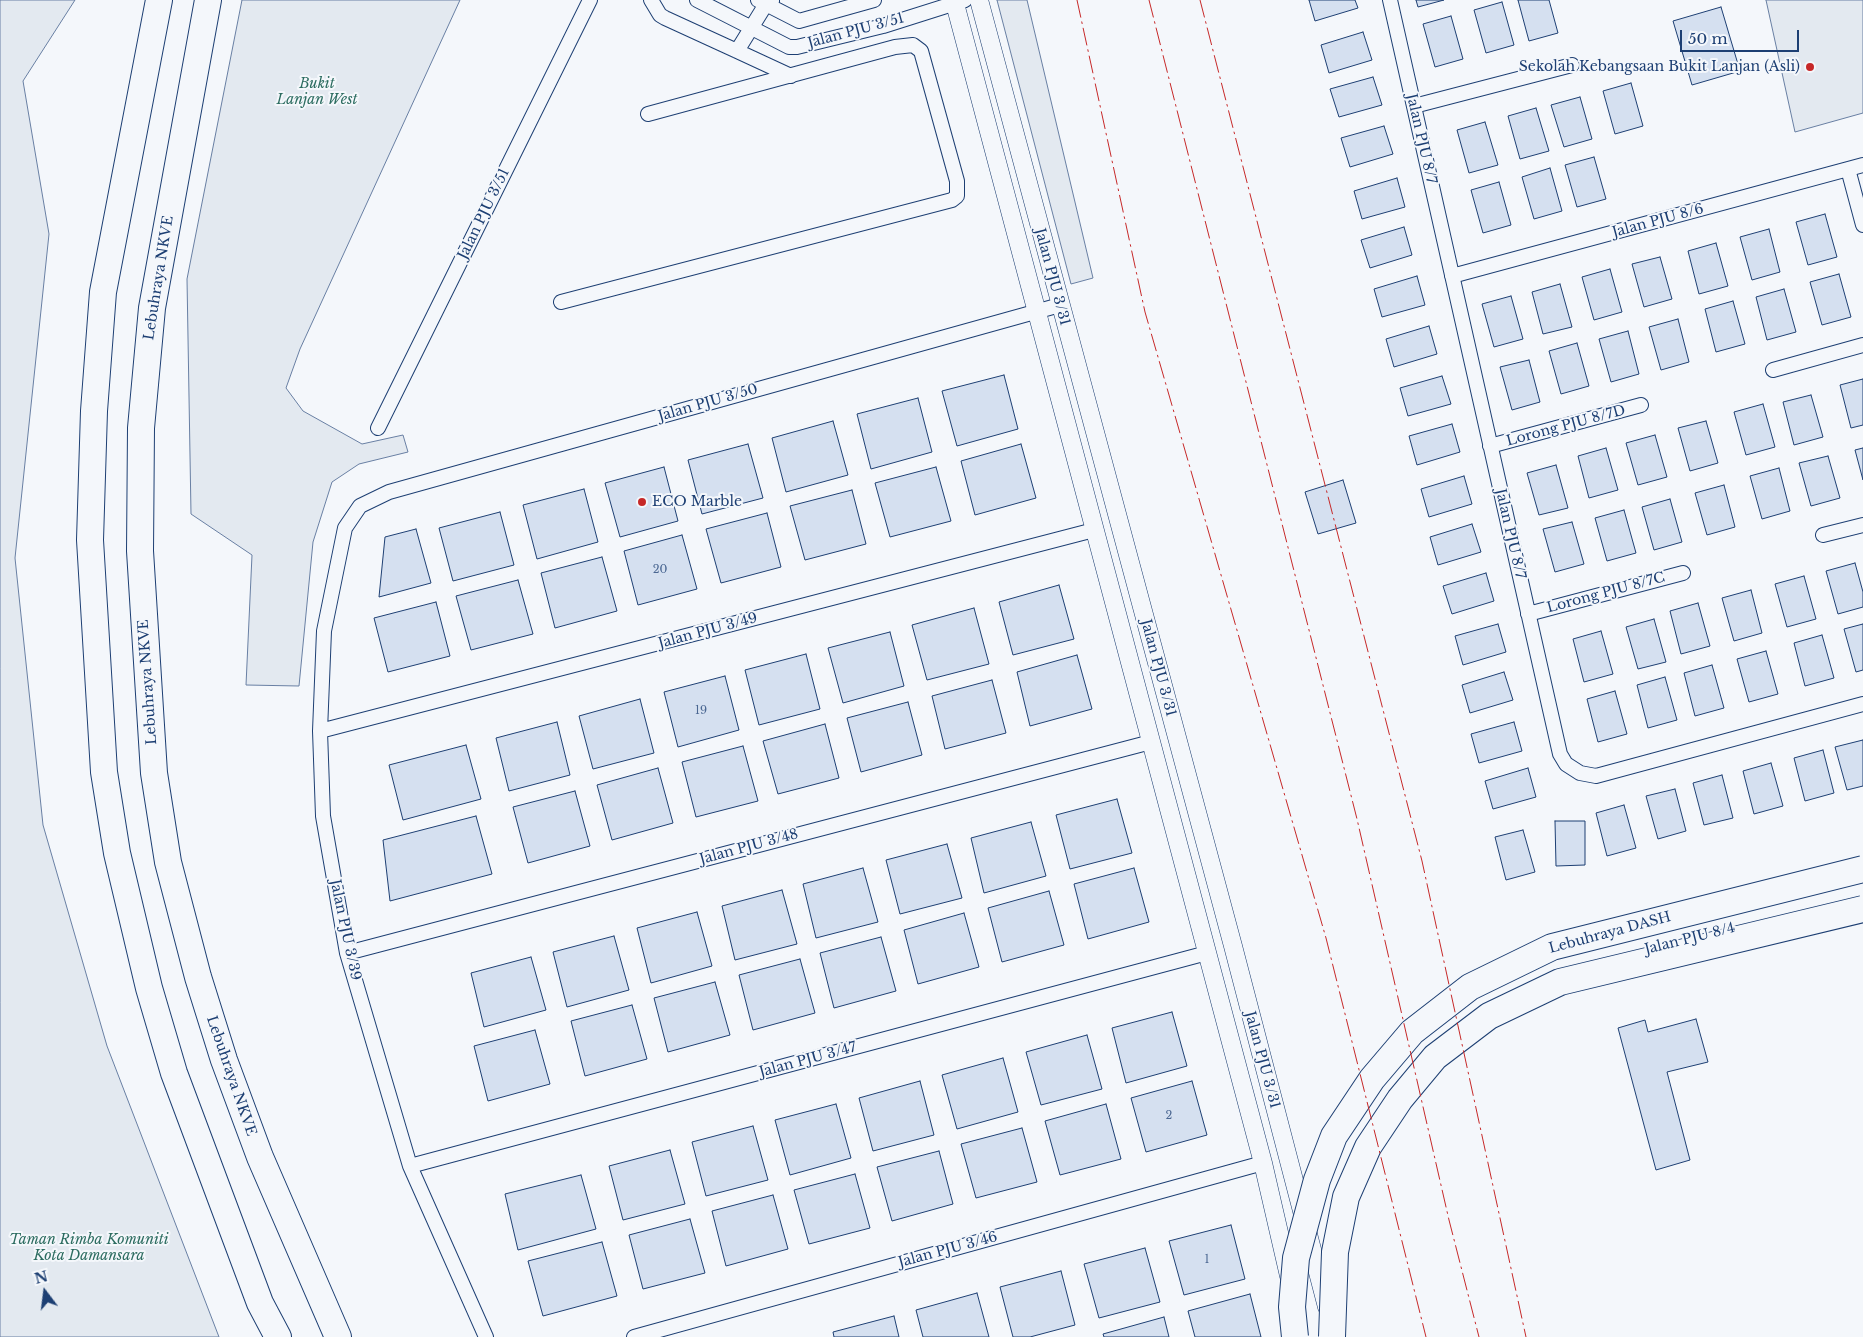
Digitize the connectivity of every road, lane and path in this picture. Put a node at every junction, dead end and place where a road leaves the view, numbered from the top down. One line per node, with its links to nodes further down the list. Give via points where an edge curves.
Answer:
1 (159, 0): 46 (highway, via 103,292 94,402 90,540 104,772 117,853 149,988 174,1073 260,1303)
2 (208, 0): 47 (highway, Lebuhraya NKVE, via 152,308 141,428 140,551 154,773 168,862 224,1060 260,1157)
3 (590, 0): 27 (street, Jalan PJU 3/51)
4 (651, 0): 12 (street, via 665,18)
5 (697, 0): 11 (street, Jalan PJU 3/51)
6 (874, 0): 9 (street, Jalan PJU 3/51, via 799,21)
7 (979, 0): 22 (street, Jalan PJU 3/31)
8 (1390, 0): 15 (street, Jalan PJU 8/7)
9 (766, 1): 11 (street)
10 (958, 1): 11 (street, Jalan PJU 3/51, via 883,26 797,47); 23 (street, Jalan PJU 3/31)
11 (752, 27): 12 (street)
12 (737, 51): 14 (street)
13 (1572, 65): 15 (street)
14 (791, 76): 16 (street); 21 (street, via 894,47 913,45 921,52 957,181 957,196 952,200)
15 (1414, 106): 20 (street, Jalan PJU 8/7)
16 (648, 114)
17 (1863, 165): 18 (street, Jalan PJU 8/6)
18 (1848, 169): 19 (street); 20 (street, Jalan PJU 8/6)
19 (1863, 225)
20 (1452, 276): 28 (street, Jalan PJU 8/7)
21 (561, 302)
22 (1060, 305): 23 (street, Jalan PJU 3/50); 52 (street, Jalan PJU 3/31, via 1228,927)
23 (1036, 312): 29 (street, Jalan PJU 3/50, via 388,492); 31 (street, Jalan PJU 3/31)
24 (1863, 345): 25 (street)
25 (1773, 370)
26 (1641, 405): 28 (street, Lorong PJU 8/7D)
27 (378, 428)
28 (1490, 446): 34 (street, Jalan PJU 8/7)
29 (360, 506): 36 (street, Jalan PJU 3/39, via 345,528 324,631)
30 (1863, 524): 32 (street)
31 (1094, 530): 36 (street, Jalan PJU 3/49); 37 (street, Jalan PJU 3/31)
32 (1823, 535)
33 (1683, 572): 34 (street, Lorong PJU 8/7C)
34 (1528, 614): 35 (street, Jalan PJU 8/7, via 1560,754 1566,764 1580,773 1596,776)
35 (1863, 704)
36 (320, 731): 41 (street, Jalan PJU 3/39, via 323,816)
37 (1151, 742): 41 (street, Jalan PJU 3/48); 42 (street, Jalan PJU 3/31)
38 (1863, 869): 50 (highway, Lebuhraya DASH, bridge, via 1552,947 1470,987 1412,1032 1372,1079 1334,1136 1317,1180 1296,1258 1292,1307)
39 (1863, 896): 43 (street, Jalan PJU 8/4, via 1649,949)
40 (1863, 909): 52 (highway, bridge, via 1560,982 1489,1016 1434,1057 1368,1146 1346,1197 1335,1252)
41 (347, 952): 45 (street, Jalan PJU 3/39)
42 (1207, 953): 44 (street, Jalan PJU 3/31); 45 (street, Jalan PJU 3/47)
43 (1521, 991)
44 (1263, 1163): 49 (street, Jalan PJU 3/46); 51 (street, Jalan PJU 3/31)
45 (410, 1166): 48 (street, Jalan PJU 3/39)
46 (278, 1337)
47 (338, 1337)
48 (486, 1337)
49 (634, 1337)
50 (1295, 1337)
51 (1303, 1337)
52 (1333, 1337)

